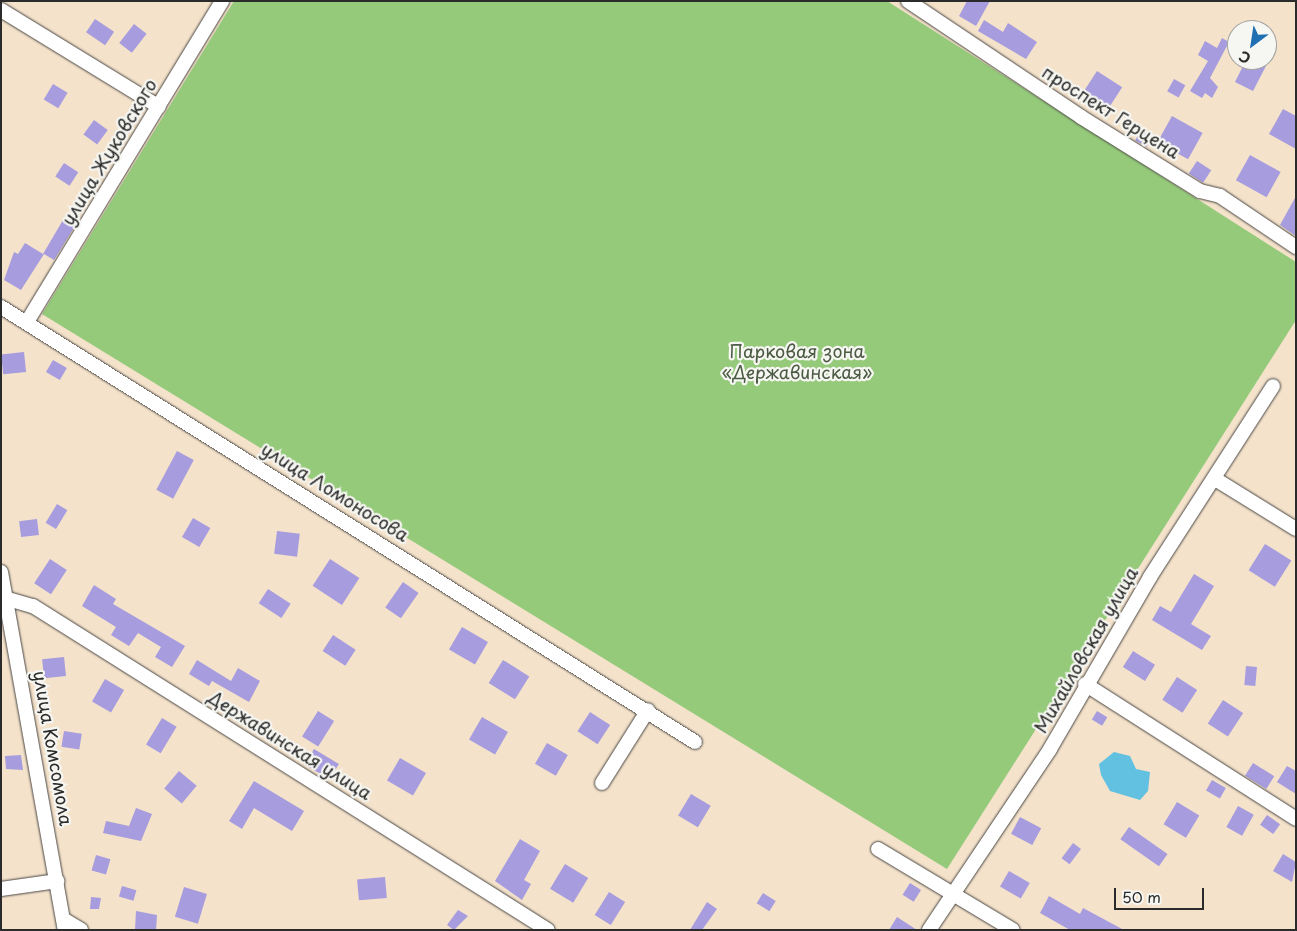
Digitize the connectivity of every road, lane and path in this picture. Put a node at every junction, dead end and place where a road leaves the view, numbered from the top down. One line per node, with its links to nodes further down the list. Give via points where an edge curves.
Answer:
1 (222, 1): 4 (street, улица Жуковского)
2 (908, 1): 5 (street, проспект Герцена, via 1081,117 1200,190 1228,201)
3 (1, 10): 4 (street)
4 (159, 107): 7 (street, улица Жуковского)
5 (1296, 247)
6 (1, 307): 7 (street, улица Ломоносова)
7 (27, 322): 14 (street, улица Ломоносова)
8 (1273, 386): 9 (street, Михайловская улица)
9 (1215, 479): 10 (street); 13 (street, Михайловская улица)
10 (1296, 529)
11 (1, 572): 12 (street, улица Комсомола)
12 (8, 599): 19 (street, улица Комсомола); 24 (street, Державинская улица, via 33,606)
13 (1085, 684): 17 (street); 21 (street, Михайловская улица, via 1050,749)
14 (648, 710): 15 (street, улица Ломоносова); 16 (street)
15 (695, 742)
16 (602, 783)
17 (1296, 819)
18 (878, 849): 21 (street)
19 (57, 881): 20 (street); 22 (street, улица Комсомола)
20 (1, 889)
21 (952, 893): 25 (street, Михайловская улица); 26 (street)
22 (64, 924): 23 (street)
23 (81, 930)
24 (548, 930)
25 (928, 930)
26 (1013, 930)

